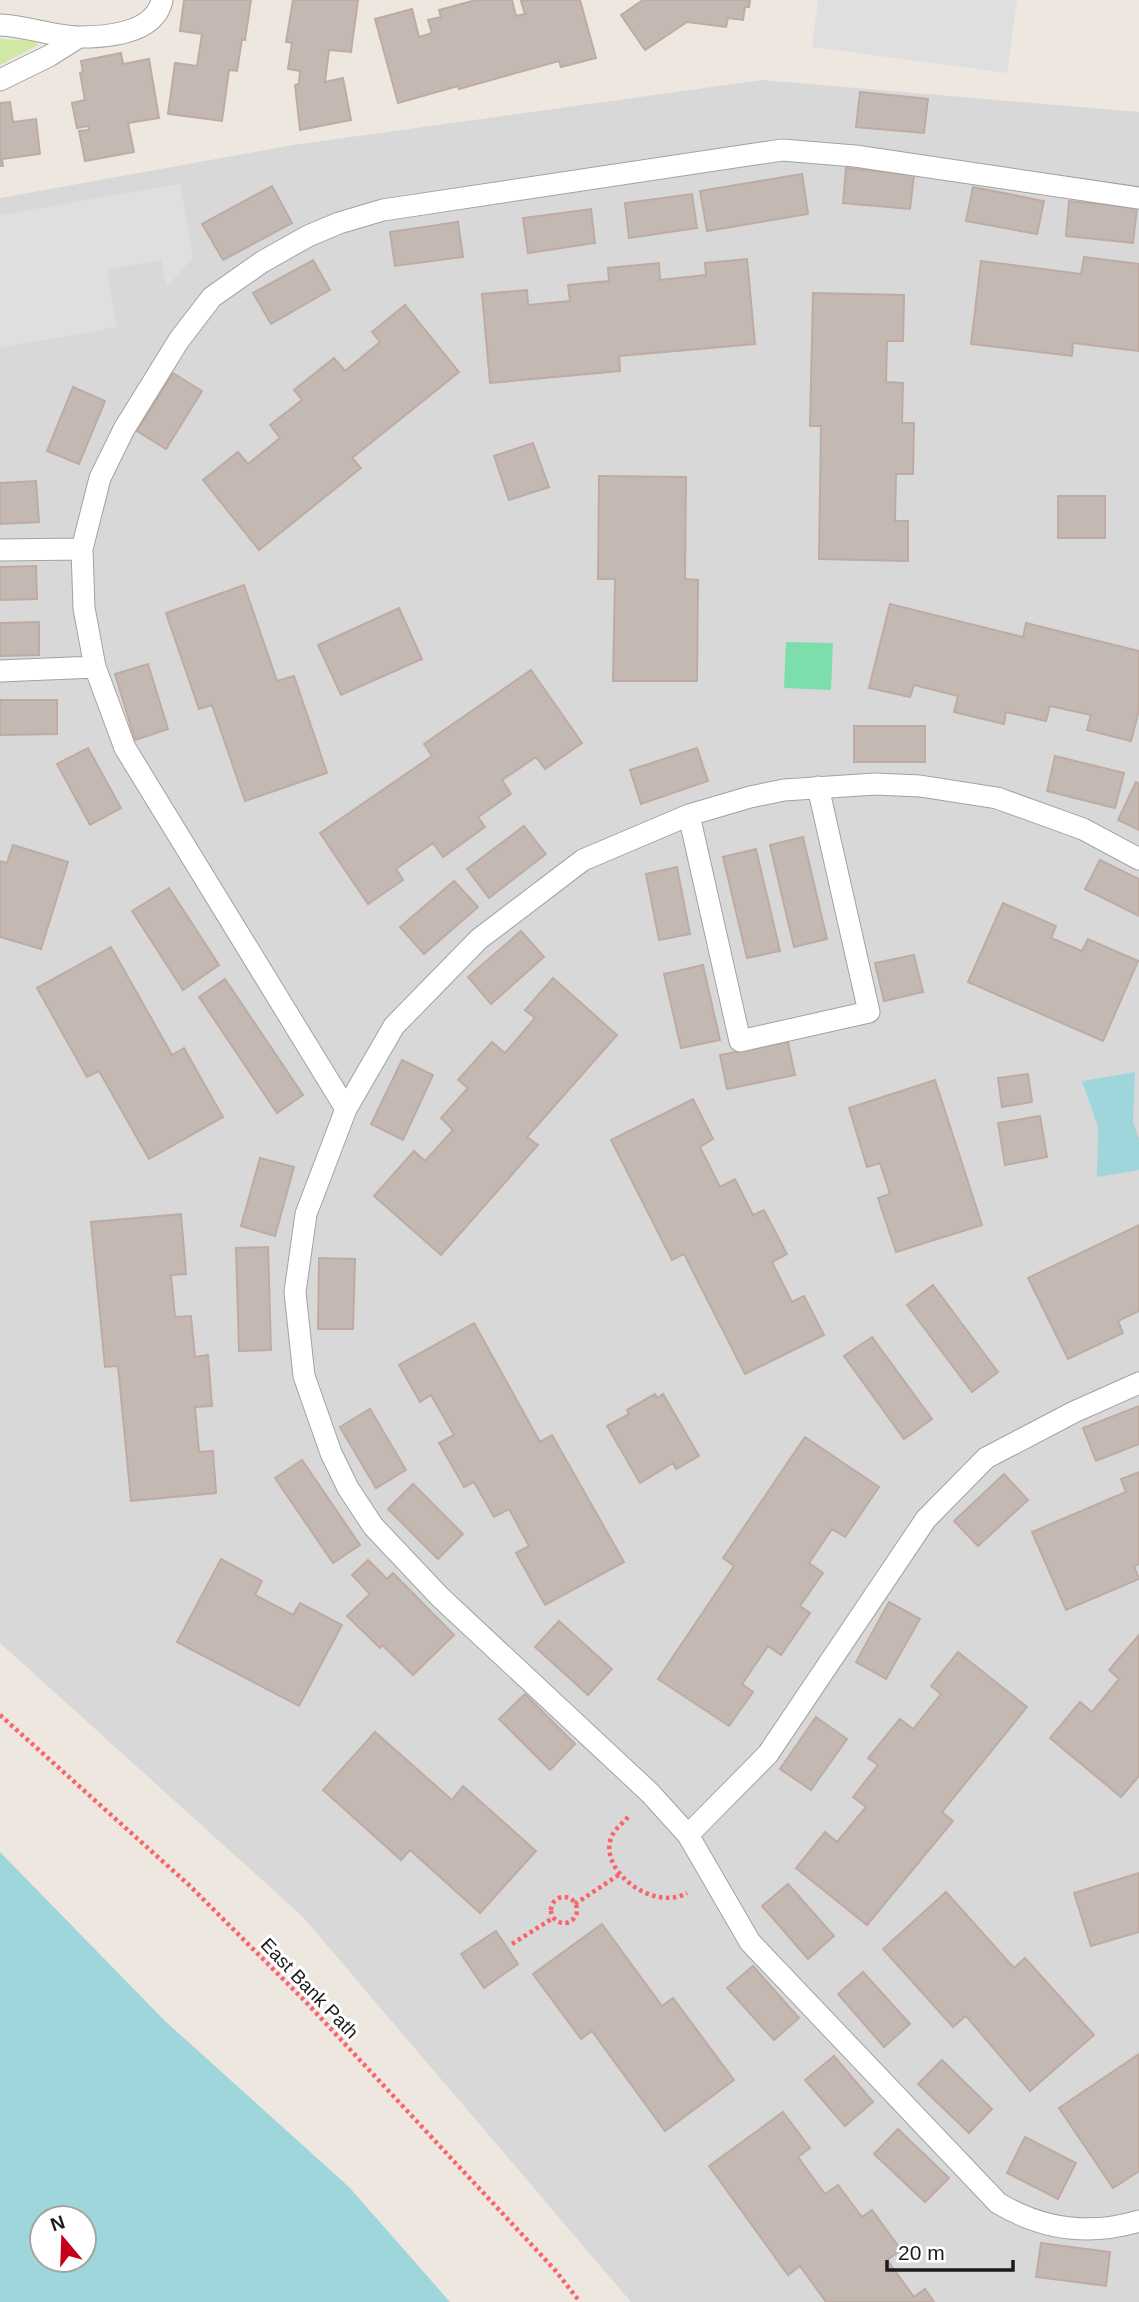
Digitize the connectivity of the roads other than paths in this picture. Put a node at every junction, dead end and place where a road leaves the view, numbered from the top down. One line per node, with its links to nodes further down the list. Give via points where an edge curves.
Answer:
1 (163, 0): 3 (lane, via 156,15 139,28)
2 (0, 25): 3 (lane)
3 (79, 37): 4 (lane)
4 (0, 80)
5 (1139, 198): 6 (lane, via 855,156 782,150 383,211 339,223 262,262 212,297 195,318 124,429 100,478)
6 (82, 549): 7 (lane); 8 (lane, via 84,608)
7 (0, 550)
8 (95, 667): 9 (lane); 13 (lane, via 125,748)
9 (0, 671)
10 (818, 787): 11 (lane, via 761,795); 11 (lane, via 869,1012 740,1041); 12 (lane, via 920,786 997,798 1083,829)
11 (690, 815): 13 (lane, via 583,860 479,939 394,1026)
12 (1139, 859)
13 (346, 1109): 15 (lane, via 306,1214 295,1292 304,1376 331,1453 348,1488 383,1536 440,1597 650,1793)
14 (1139, 1383): 15 (lane, via 1074,1412 977,1466 926,1519 768,1754)
15 (688, 1835): 16 (lane, via 750,1942 998,2203 1053,2227 1080,2231)
16 (1139, 2221)

